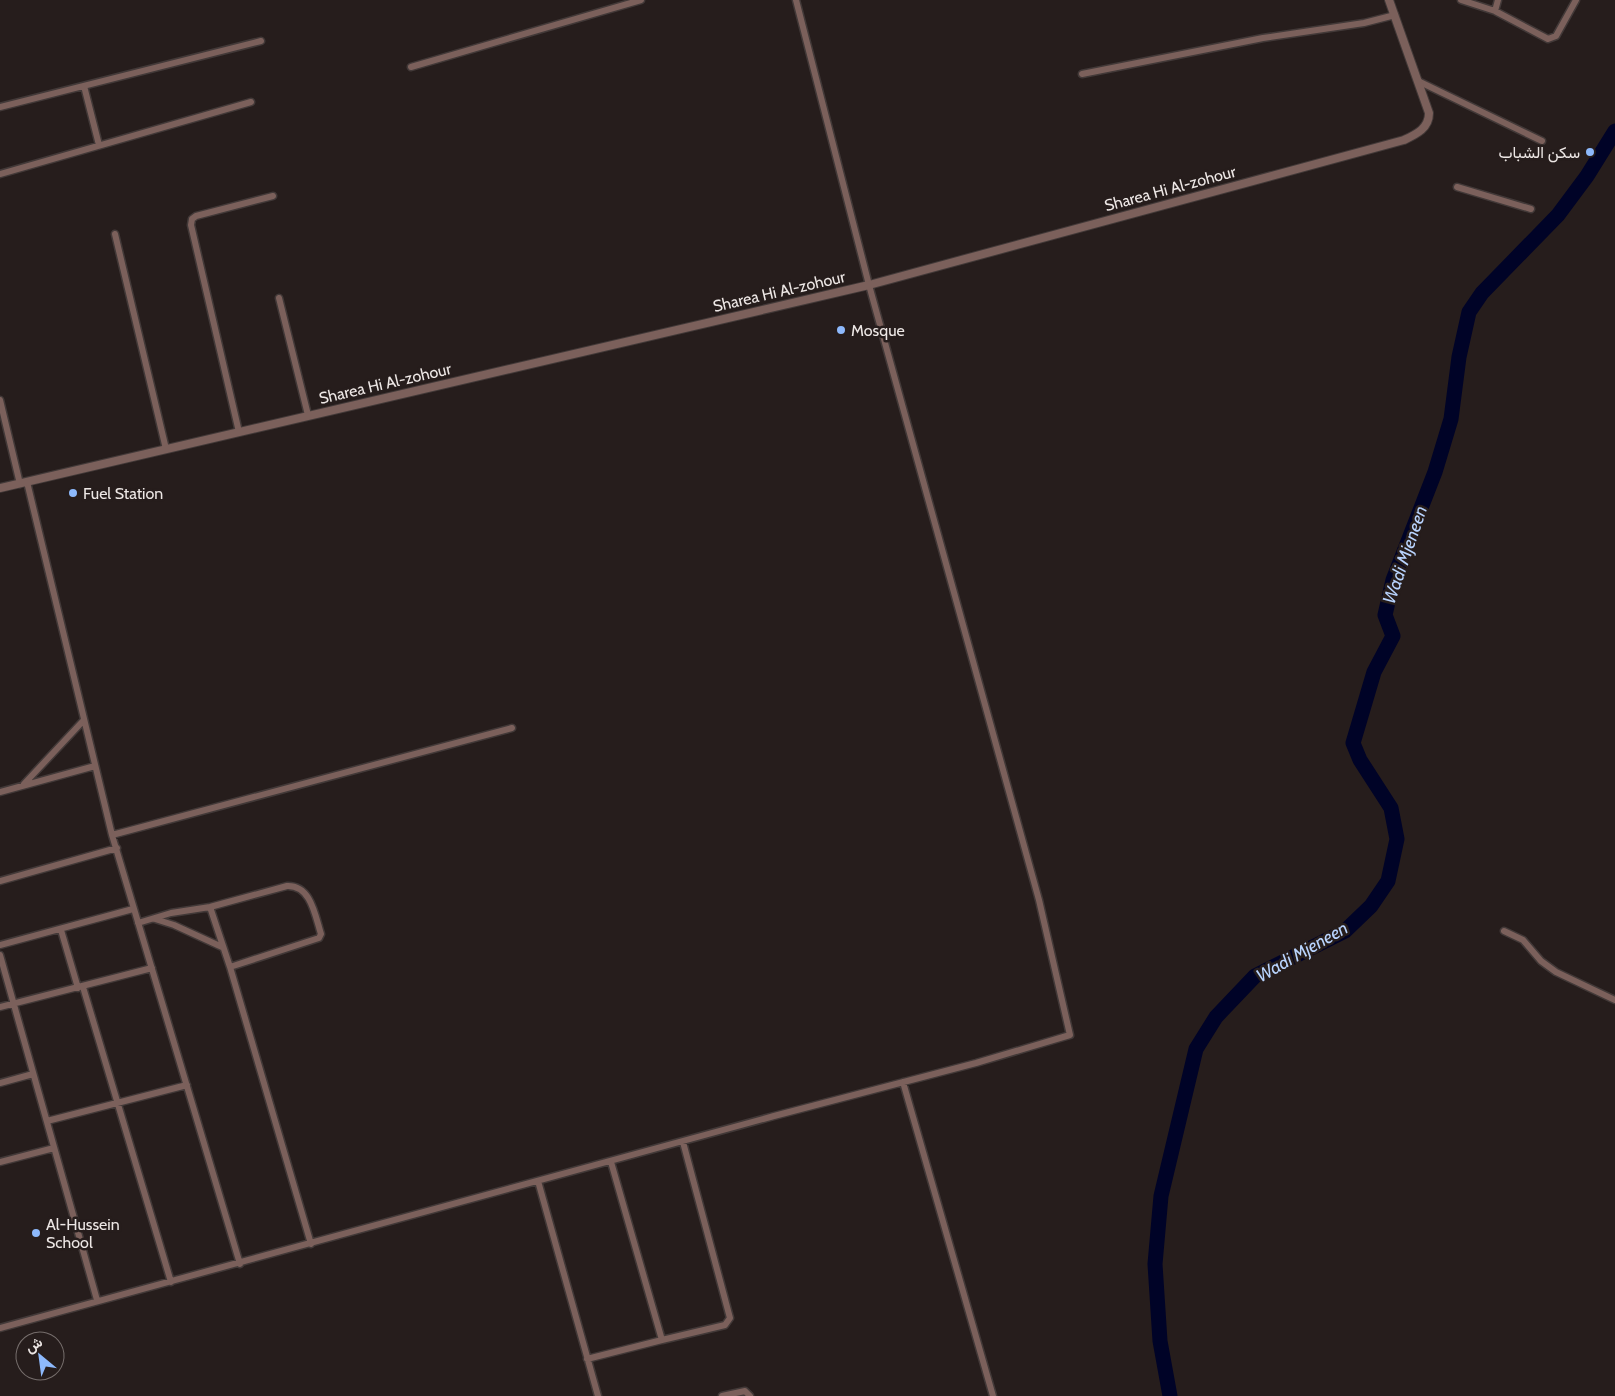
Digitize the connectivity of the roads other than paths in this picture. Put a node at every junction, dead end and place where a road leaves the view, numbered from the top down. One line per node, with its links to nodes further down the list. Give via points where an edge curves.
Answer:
1 (641, 0): 10 (street)
2 (796, 0): 23 (street)
3 (1390, 0): 8 (street, Sharea Hi Al-zohour)
4 (1461, 0): 7 (street)
5 (1498, 0): 7 (street)
6 (1576, 0): 7 (street, via 1552,39 1543,38)
7 (1495, 11)
8 (1395, 15): 11 (street); 12 (street, Sharea Hi Al-zohour)
9 (261, 41): 13 (street)
10 (411, 67)
11 (1082, 74)
12 (1420, 82): 16 (street); 23 (street, Sharea Hi Al-zohour, via 1429,107 1429,119 1418,134 1404,140)
13 (84, 86): 15 (street); 17 (street)
14 (250, 102): 17 (street)
15 (0, 107)
16 (1542, 141)
17 (99, 145): 18 (street)
18 (0, 174)
19 (1457, 187): 21 (street)
20 (273, 196): 27 (street, via 196,216 191,225)
21 (1531, 209)
22 (115, 234): 28 (street)
23 (870, 284): 26 (street, Sharea Hi Al-zohour); 55 (street, via 1039,900 1070,1035)
24 (279, 298): 26 (street)
25 (0, 400): 29 (street)
26 (308, 415): 27 (street, Sharea Hi Al-zohour)
27 (239, 432): 28 (street, Sharea Hi Al-zohour)
28 (166, 449): 29 (street, Sharea Hi Al-zohour)
29 (24, 483): 30 (street, Sharea Hi Al-zohour); 31 (street)
30 (0, 488)
31 (83, 721): 33 (street); 34 (street)
32 (512, 728): 36 (street)
33 (94, 766): 34 (street); 36 (street)
34 (23, 785): 35 (street)
35 (0, 792)
36 (112, 835): 37 (street)
37 (116, 848): 38 (street); 40 (street)
38 (0, 881)
39 (210, 907): 41 (street, via 170,913); 46 (street); 48 (street, via 295,886 306,892 321,934 316,940)
40 (133, 909): 42 (street); 43 (street)
41 (155, 919): 42 (street); 46 (street)
42 (138, 923): 49 (street)
43 (61, 930): 45 (street); 50 (street)
44 (1504, 931): 51 (street, via 1523,940 1541,961 1556,972)
45 (0, 945)
46 (222, 947): 48 (street)
47 (0, 955): 52 (street)
48 (230, 967): 65 (street)
49 (152, 968): 50 (street); 57 (street)
50 (81, 987): 52 (street); 58 (street)
51 (1615, 1000)
52 (14, 1003): 53 (street); 54 (street)
53 (0, 1007)
54 (33, 1074): 56 (street); 59 (street)
55 (903, 1082): 60 (street); 75 (street)
56 (0, 1083)
57 (187, 1086): 58 (street); 66 (street)
58 (116, 1104): 59 (street); 67 (street)
59 (47, 1121): 61 (street)
60 (683, 1142): 63 (street); 70 (street, via 730,1318 725,1325)
61 (54, 1148): 62 (street); 68 (street)
62 (0, 1162)
63 (611, 1162): 64 (street); 70 (street)
64 (538, 1181): 65 (street); 71 (street)
65 (311, 1244): 66 (street)
66 (240, 1264): 67 (street)
67 (171, 1282): 68 (street)
68 (97, 1300): 69 (street)
69 (0, 1328)
70 (662, 1340): 71 (street)
71 (587, 1359): 72 (street)
72 (598, 1396)
73 (722, 1396): 74 (street, via 745,1391)
74 (750, 1396)
75 (993, 1396)

